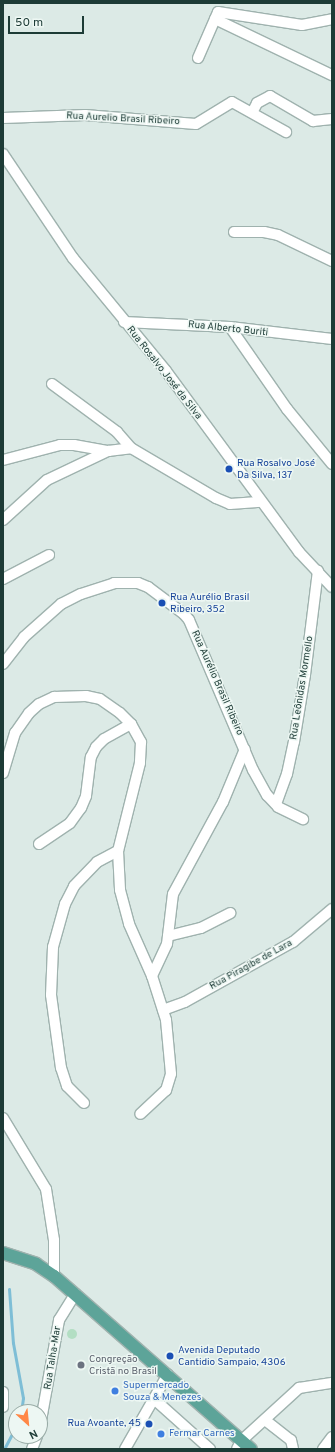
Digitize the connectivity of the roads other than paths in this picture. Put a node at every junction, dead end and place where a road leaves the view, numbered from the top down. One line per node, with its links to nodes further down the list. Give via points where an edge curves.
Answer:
1 (216, 19): 2 (street, via 218,12 302,25); 3 (street); 4 (street)
2 (332, 19)
3 (198, 58)
4 (332, 74)
5 (253, 112): 6 (street, Rua Aurelio Brasil Ribeiro, via 230,102 196,124 85,115); 7 (street, via 257,103 267,96 313,122); 8 (street)
6 (3, 118)
7 (332, 119)
8 (286, 132)
9 (3, 154): 12 (street, Rua Rosalvo José da Silva, via 74,258)
10 (234, 232): 11 (street, via 264,232 278,235)
11 (332, 261)
12 (124, 322): 13 (street, Rua Alberto Buriti); 20 (street, Rua Rosalvo José da Silva, via 166,371)
13 (230, 327): 14 (street, Rua Alberto Buriti); 18 (street, via 287,409)
14 (332, 340)
15 (52, 384): 16 (street, via 117,432)
16 (131, 448): 17 (street); 20 (street, via 216,498 236,504)
17 (108, 451): 19 (street, via 74,445 60,446); 21 (street, via 47,480)
18 (330, 457)
19 (3, 460)
20 (261, 502): 23 (street, Rua Rosalvo José da Silva, via 299,552)
21 (3, 520)
22 (50, 556): 24 (street)
23 (318, 571): 25 (street, Rua Rosalvo José da Silva); 30 (street, Rua Leônidas Mormello, via 294,742 287,774)
24 (3, 578)
25 (332, 587)
26 (3, 664): 28 (street, Rua Aurélio Brasil Ribeiro, via 24,637 61,604 104,586 124,582 138,583 148,587 184,614 200,643)
27 (133, 728): 29 (street, via 111,705 100,699 74,695 50,698 29,713 15,733); 32 (street, via 104,739 96,747 91,758 86,796 81,808 70,823); 33 (street, via 141,742 141,755)
28 (245, 749): 30 (street, Rua Aurélio Brasil Ribeiro, via 261,786); 36 (street, via 223,802 173,894)
29 (3, 773)
30 (276, 804): 31 (street, Rua Aurélio Brasil Ribeiro)
31 (302, 819)
32 (39, 844)
33 (118, 851): 37 (street, via 120,890 124,906); 39 (street, via 98,862 74,886 65,904 53,947 51,995 62,1068 67,1086)
34 (332, 909): 38 (street, Rua Piragibe de Lara, via 293,942 185,1002)
35 (230, 913): 36 (street, via 201,928)
36 (168, 936): 37 (street, via 164,954)
37 (152, 976): 38 (street)
38 (163, 1010): 40 (street, via 168,1030 171,1074 166,1090)
39 (84, 1103)
40 (140, 1114)
41 (3, 1118): 43 (street, via 46,1189 54,1240)
42 (3, 1254): 43 (main road, via 36,1264)
43 (54, 1276): 44 (main road)
44 (76, 1294): 45 (main road); 49 (street, Rua Talha-Mar, via 59,1320)
45 (165, 1371): 48 (street); 53 (main road)
46 (332, 1383): 51 (street, via 299,1388)
47 (3, 1392): 50 (street)
48 (154, 1399): 54 (street); 55 (street)
49 (44, 1404)
50 (3, 1407)
51 (265, 1420): 53 (street); 57 (street, via 291,1440)
52 (332, 1437): 58 (street)
53 (239, 1445): 56 (main road)
54 (125, 1449)
55 (210, 1449)
56 (251, 1449)
57 (293, 1449)
58 (323, 1449)

